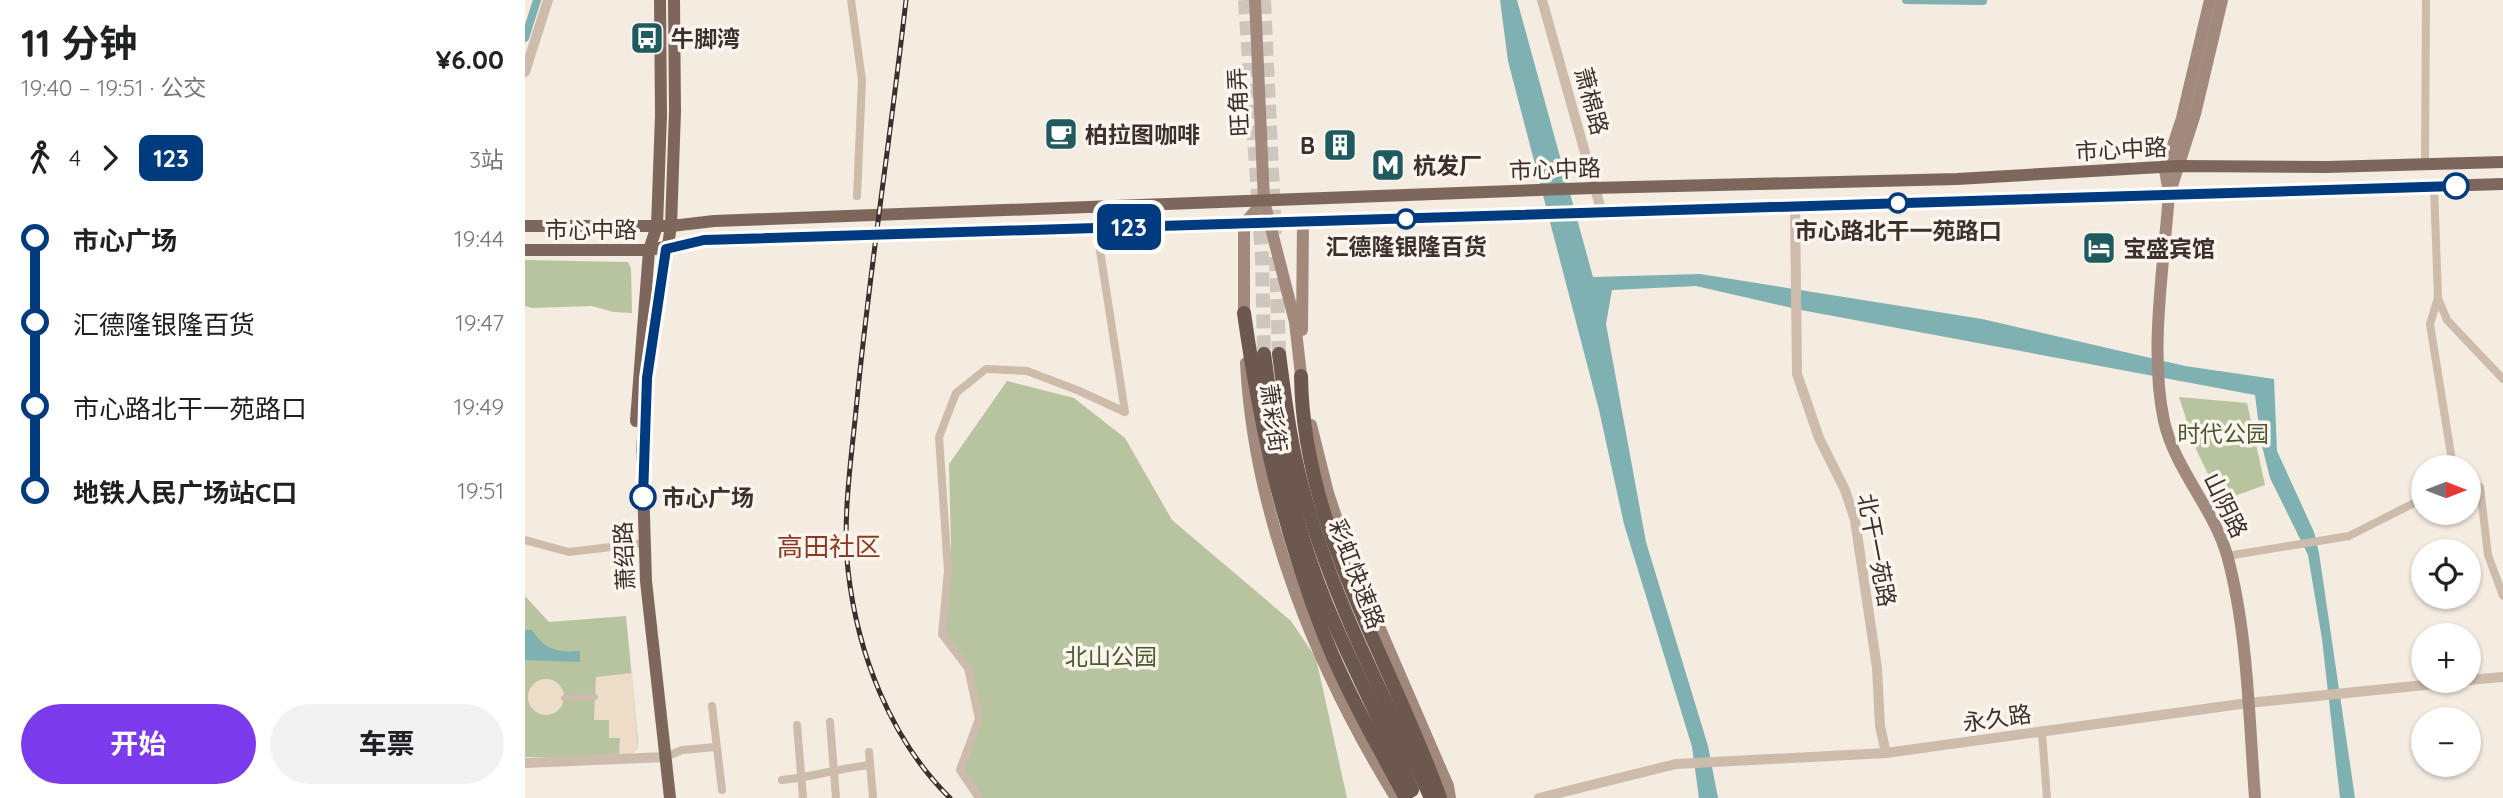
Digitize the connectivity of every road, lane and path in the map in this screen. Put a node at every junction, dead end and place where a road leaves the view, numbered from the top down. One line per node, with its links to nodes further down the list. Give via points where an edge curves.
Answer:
1 (548, 0): 12 (street)
2 (652, 0): 15 (main road, via 652,114)
3 (660, 0): 13 (main road)
4 (666, 0): 13 (main road)
5 (674, 0): 14 (main road)
6 (851, 0): 23 (street, via 862,80)
7 (1255, 0): 24 (main road, 旺角弄)
8 (1542, 0): 21 (street, 萧棉路)
9 (2210, 0): 18 (main road, 山阴路)
10 (2222, 0): 18 (main road, 山阴路, via 2195,114)
11 (2426, 0): 17 (street)
12 (525, 72)
13 (664, 114): 14 (main road); 15 (main road)
14 (672, 144): 32 (main road, 萧绍路)
15 (659, 146): 31 (main road)
16 (2503, 162): 17 (main road, 市心中路)
17 (2425, 164): 18 (main road, 市心中路)
18 (2172, 167): 21 (main road, 市心中路, via 1957,180); 22 (main road, 山阴路)
19 (2503, 184): 20 (main road, 市心中路)
20 (2434, 186): 22 (main road, 市心中路); 37 (street)
21 (1594, 188): 24 (main road, 市心中路); 26 (street, 萧棉路)
22 (2169, 193): 25 (main road, 市心中路); 47 (main road, 山阴路, via 2158,382 2175,451 2215,522)
23 (857, 197)
24 (1264, 201): 28 (main road, 萧彩街); 29 (main road); 32 (main road, 市心中路)
25 (1795, 207): 26 (main road, 市心中路); 62 (street, 北干一苑路, via 1797,374 1855,520)
26 (1602, 214): 27 (main road, 市心中路)
27 (1303, 222): 28 (main road, 市心中路); 40 (main road, 萧彩街)
28 (1268, 223): 29 (main road, 市心中路); 40 (main road, 萧彩街, via 1294,322)
29 (1244, 224): 33 (main road, 市心中路); 38 (main road, 萧彩街)
30 (525, 226): 31 (main road, 市心中路)
31 (657, 226): 32 (main road, 市心中路); 36 (main road)
32 (671, 226): 34 (main road, 萧绍路)
33 (1100, 228): 34 (main road, 市心中路, via 704,240); 75 (street, via 1125,412 1027,371 986,369 955,393 939,437 948,571 942,634 968,668 979,719 960,770)
34 (666, 249): 36 (main road, 市心中路); 46 (main road, 萧绍路, via 647,378)
35 (525, 250): 36 (main road, 市心中路)
36 (649, 250): 46 (main road, via 636,394)
37 (2438, 298): 41 (street, via 2447,320); 42 (street, via 2430,324)
38 (1244, 313): 76 (main road, 萧彩街, via 1253,432 1279,541 1343,704); 77 (highway, via 1263,438 1323,634)
39 (1272, 354): 49 (highway, 彩虹快速路, via 1273,419 1289,491 1318,581)
40 (1301, 376): 80 (highway, via 1302,420 1313,477 1346,577); 81 (main road, 萧彩街, via 1328,493 1351,562)
41 (2503, 379)
42 (2451, 455)
43 (2481, 496): 48 (street, via 2488,555)
44 (2411, 505): 47 (street, via 2349,536)
45 (525, 540): 46 (street, via 569,552)
46 (640, 544): 63 (main road, 萧绍路)
47 (2227, 556): 55 (main road, 山阴路)
48 (2503, 596)
49 (1352, 643): 78 (highway, 彩虹快速路); 79 (highway, 彩虹快速路)
50 (2503, 677): 51 (street)
51 (2481, 679)
52 (2411, 686): 55 (street, 永久路)
53 (595, 697): 54 (street)
54 (564, 698)
55 (2248, 703): 59 (street, 永久路); 84 (main road, 山阴路)
56 (712, 706): 60 (street)
57 (830, 722): 66 (street)
58 (797, 726): 67 (street)
59 (2042, 733): 62 (street, 永久路); 83 (street)
60 (716, 747): 63 (street); 69 (street)
61 (869, 751): 65 (street)
62 (1886, 753): 82 (street, 永久路, via 1677,764)
63 (662, 757): 64 (street); 70 (main road); 71 (main road, 萧绍路)
64 (525, 763)
65 (870, 765): 66 (street); 74 (street)
66 (834, 770): 67 (street); 73 (street)
67 (801, 778): 68 (street); 72 (street)
68 (782, 780)
69 (722, 790)
70 (663, 798)
71 (670, 798)
72 (803, 798)
73 (836, 798)
74 (873, 798)
75 (979, 798)
76 (1396, 798)
77 (1406, 798)
78 (1415, 798)
79 (1431, 798)
80 (1440, 798)
81 (1450, 798)
82 (1539, 798)
83 (2047, 798)
84 (2255, 798)

